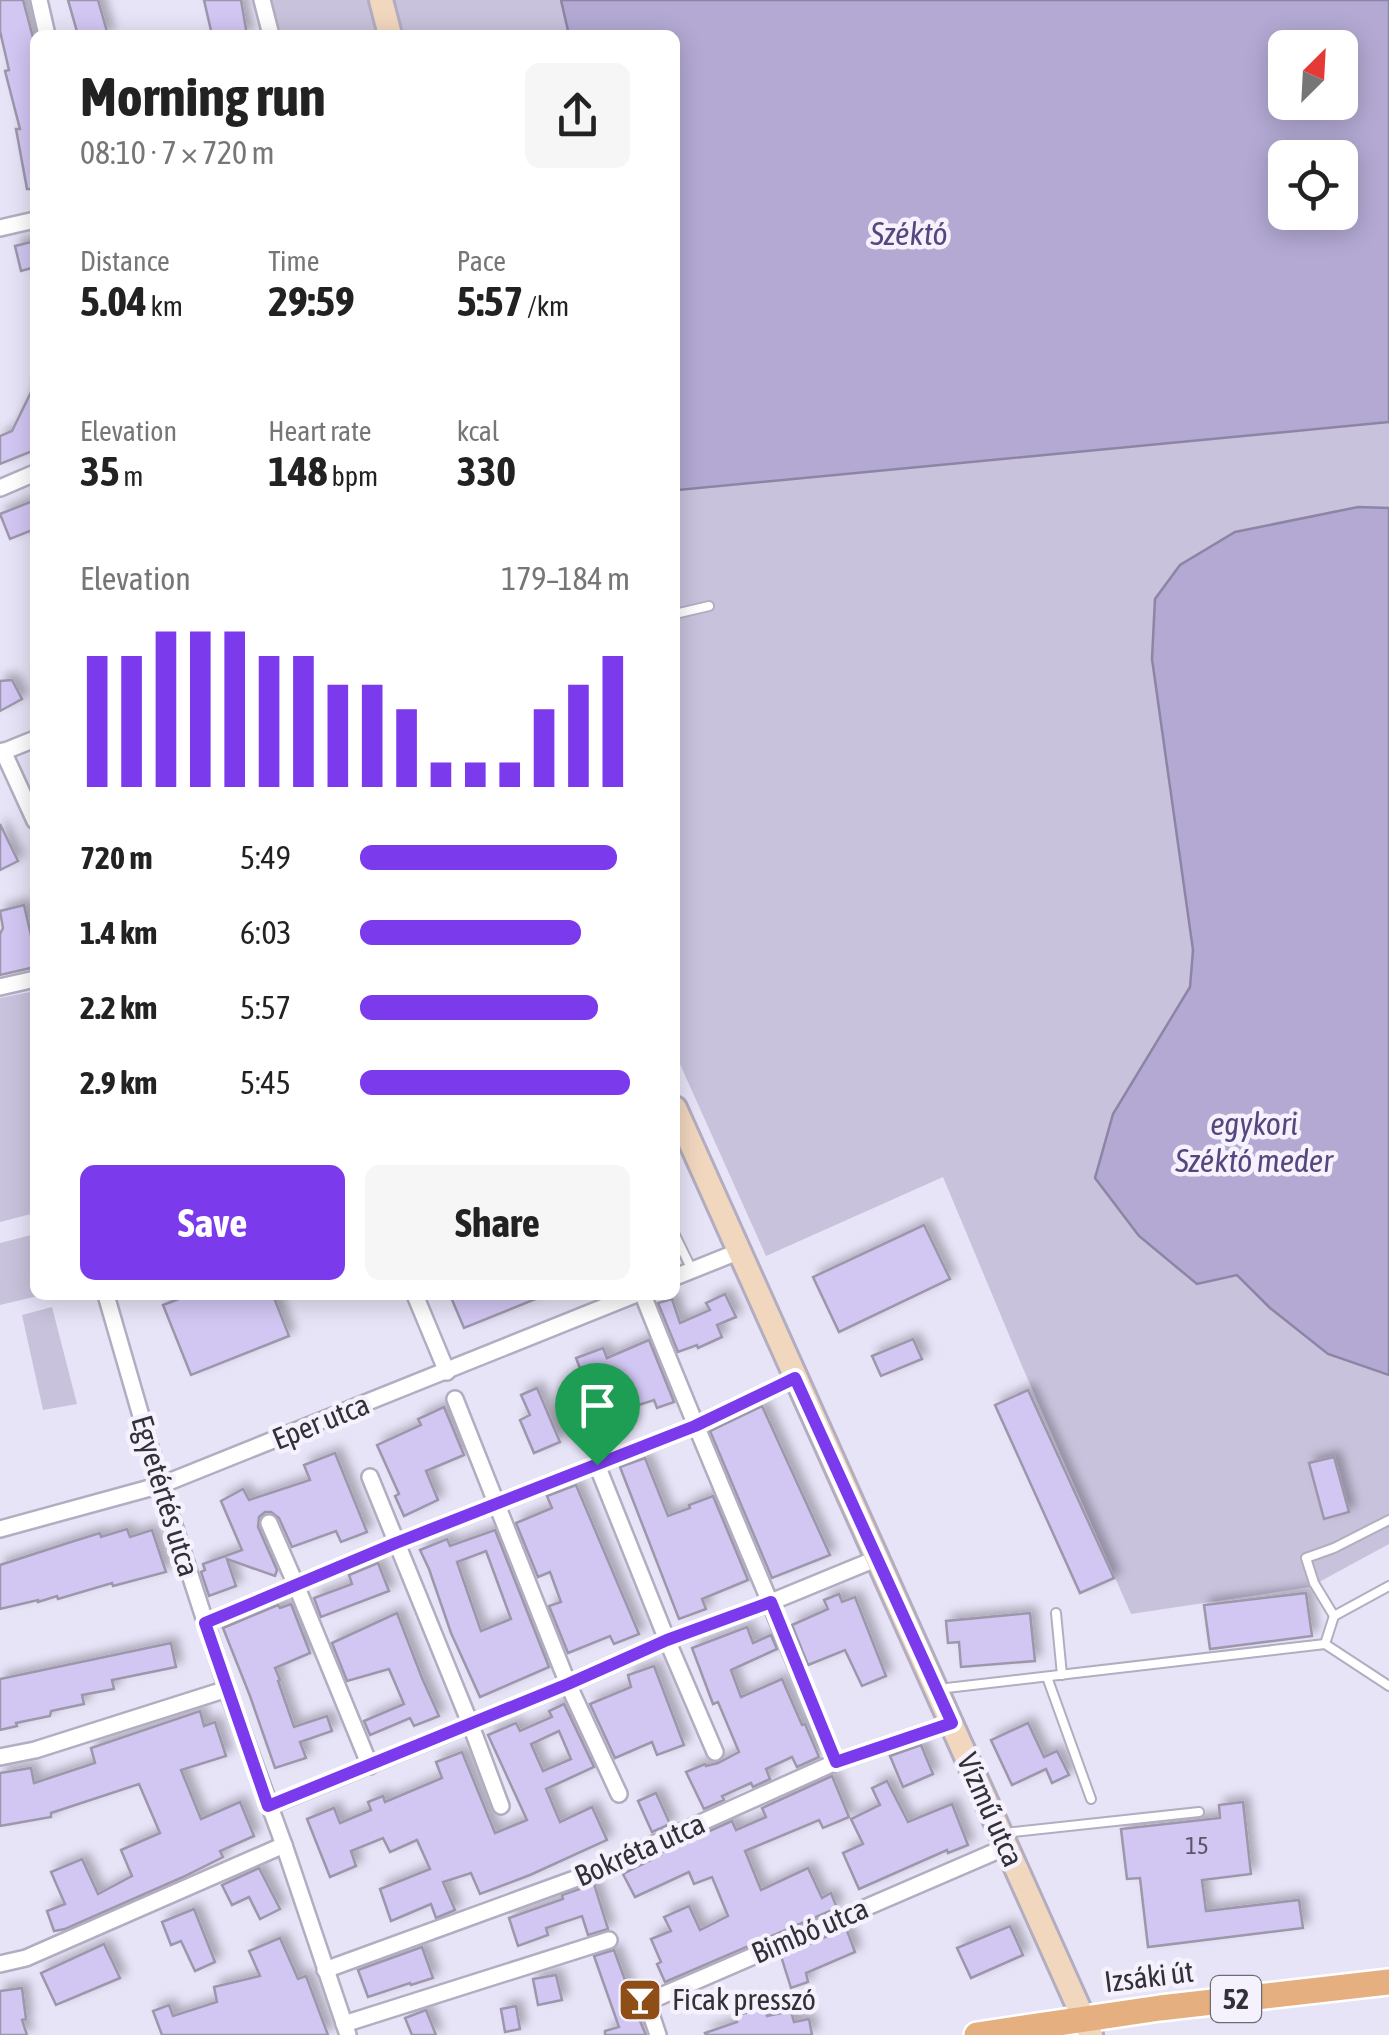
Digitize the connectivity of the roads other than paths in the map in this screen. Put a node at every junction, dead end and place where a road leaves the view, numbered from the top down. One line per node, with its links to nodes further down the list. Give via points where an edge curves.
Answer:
1 (39, 0): 4 (street)
2 (262, 0): 5 (street)
3 (381, 0): 6 (main road)
4 (47, 30)
5 (270, 30)
6 (389, 30)
7 (30, 221): 8 (street)
8 (0, 228)
9 (30, 475): 10 (street)
10 (0, 488)
11 (709, 606): 12 (lane)
12 (680, 613)
13 (30, 741): 14 (street)
14 (2, 752): 15 (street)
15 (30, 811)
16 (30, 981): 17 (street)
17 (0, 987)
18 (680, 1119): 20 (main road, Vízmű utca)
19 (680, 1245): 21 (lane)
20 (740, 1251): 21 (street); 28 (main road, Vízmű utca)
21 (692, 1270): 22 (street)
22 (680, 1275)
23 (107, 1300): 33 (street, Egyetértés utca)
24 (417, 1300): 27 (street)
25 (622, 1300): 27 (street, Eper utca)
26 (645, 1300): 30 (street)
27 (448, 1372): 33 (street, Eper utca)
28 (795, 1378): 30 (street); 39 (main road, Vízmű utca)
29 (455, 1399): 34 (street)
30 (695, 1426): 31 (street); 42 (street)
31 (597, 1465): 34 (street); 46 (street)
32 (370, 1477): 38 (street)
33 (161, 1485): 36 (street, Eper utca); 45 (street, Egyetértés utca)
34 (496, 1503): 38 (street); 50 (street)
35 (1389, 1520): 44 (lane, via 1306,1558)
36 (3, 1523)
37 (268, 1523): 40 (street)
38 (396, 1543): 40 (street); 55 (street)
39 (878, 1558): 42 (street); 53 (main road, Vízmű utca)
40 (296, 1584): 45 (street); 59 (street)
41 (1389, 1586): 44 (lane)
42 (771, 1602): 46 (street); 58 (street)
43 (1056, 1613): 48 (lane)
44 (1334, 1616): 47 (lane)
45 (205, 1623): 52 (street, Egyetértés utca)
46 (667, 1640): 50 (street); 56 (street)
47 (1326, 1644): 48 (lane); 51 (lane)
48 (1062, 1676): 49 (lane)
49 (1047, 1677): 53 (lane); 61 (lane)
50 (568, 1684): 55 (street); 60 (street)
51 (1389, 1686)
52 (226, 1689): 57 (street); 62 (street, Egyetértés utca)
53 (937, 1689): 54 (main road, Vízmű utca)
54 (952, 1723): 58 (street, Bokréta utca); 65 (main road, Vízmű utca)
55 (470, 1724): 59 (street); 63 (street)
56 (715, 1752)
57 (0, 1756)
58 (836, 1762): 69 (street, Bokréta utca, via 580,1877)
59 (370, 1766): 62 (street)
60 (618, 1794)
61 (1091, 1799)
62 (268, 1806): 66 (street, Egyetértés utca)
63 (501, 1806)
64 (1199, 1812): 65 (lane)
65 (1003, 1840): 71 (main road, Vízmű utca); 73 (street, Bimbó utca, via 647,2002)
66 (284, 1845): 68 (street); 69 (street, Egyetértés utca)
67 (610, 1940): 72 (street)
68 (0, 1964)
69 (324, 1970): 72 (street, Egyetértés utca)
70 (1389, 1982): 71 (main road, Izsáki út / 52)
71 (1087, 2027): 74 (main road, Izsáki út / 52)
72 (346, 2029)
73 (658, 2035)
74 (977, 2035)

